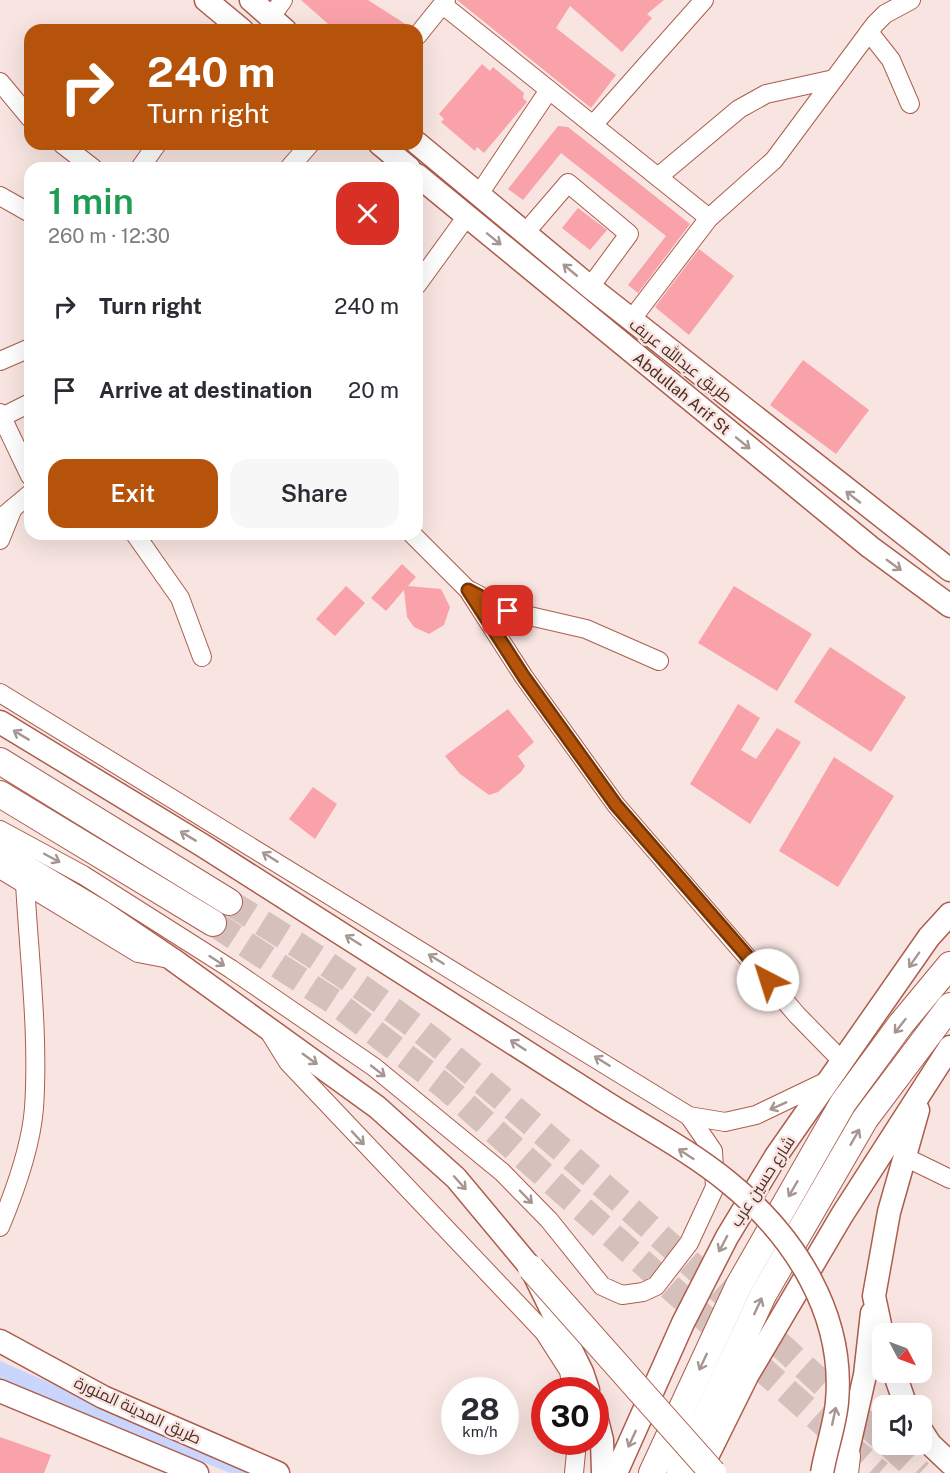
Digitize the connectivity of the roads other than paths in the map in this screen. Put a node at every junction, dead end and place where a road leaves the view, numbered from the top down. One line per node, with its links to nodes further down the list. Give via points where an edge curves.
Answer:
1 (206, 0): 7 (main road)
2 (251, 0): 6 (main road)
3 (704, 0): 15 (street)
4 (910, 0): 9 (street, via 885,14)
5 (445, 3): 8 (street); 12 (street)
6 (280, 16)
7 (235, 24)
8 (423, 29)
9 (869, 32): 10 (street); 13 (street, via 891,60)
10 (834, 79): 23 (street, via 766,94 739,109); 29 (street, via 774,160)
11 (0, 82): 14 (street)
12 (549, 90): 15 (street); 25 (street)
13 (910, 104)
14 (24, 111)
15 (593, 125): 23 (street)
16 (423, 148): 25 (main road, طريق عبدالله عريف)
17 (70, 150): 20 (street)
18 (305, 150): 21 (street)
19 (386, 150): 22 (main road)
20 (85, 162)
21 (294, 162)
22 (397, 162)
23 (658, 177): 29 (street)
24 (423, 180): 28 (main road, Abdullah Arif St)
25 (479, 194): 30 (main road, طريق عبدالله عريف)
26 (0, 196): 27 (street)
27 (24, 210)
28 (467, 216): 31 (street); 46 (main road, Abdullah Arif St, one-way to 46, via 870,547)
29 (709, 218): 33 (street)
30 (525, 233): 32 (main road, طريق عبدالله عريف, one-way to 30); 32 (street, via 568,183 629,234)
31 (423, 277)
32 (590, 287): 33 (main road, طريق عبدالله عريف)
33 (631, 320): 44 (main road, طريق عبدالله عريف, one-way to 33)
34 (24, 351): 35 (street)
35 (0, 361)
36 (24, 406): 37 (street)
37 (1, 416): 38 (street)
38 (24, 464)
39 (24, 499): 40 (street)
40 (6, 514): 41 (street)
41 (0, 540)
42 (139, 540): 47 (street, via 180,598)
43 (418, 540): 45 (street)
44 (950, 570)
45 (468, 590): 48 (street, via 508,611 586,629); 65 (street, via 524,677 616,805 797,1015)
46 (950, 606)
47 (202, 657)
48 (659, 661)
49 (1, 692): 67 (street, one-way to 49)
50 (0, 722): 93 (main road, one-way to 50, bridge, via 837,1402 830,1326 799,1257 758,1208 726,1180 602,1100 212,851)
51 (0, 761): 57 (highway)
52 (0, 794): 59 (highway)
53 (0, 830): 67 (street, one-way to 67, via 84,875 374,1067 502,1172 549,1220 602,1286 622,1295 656,1286 689,1243 716,1187 713,1152)
54 (0, 850): 60 (main road)
55 (0, 869): 56 (street)
56 (24, 883): 60 (street, via 138,953); 70 (street, via 35,1061 34,1110)
57 (229, 902)
58 (950, 914): 65 (main road, شارع حسين عرب, one-way to 65, via 929,937)
59 (213, 923)
60 (172, 960): 63 (main road)
61 (950, 964): 89 (highway, one-way to 89, via 843,1103 739,1285)
62 (950, 1006): 90 (highway, one-way to 62, via 763,1295 865,1119)
63 (268, 1029): 72 (main road, one-way to 72, via 376,1107 456,1178); 76 (street, one-way to 76, via 288,1062 544,1332)
64 (950, 1047): 66 (main road)
65 (837, 1071): 67 (street, one-way to 67, via 756,1115 725,1122); 88 (main road, شارع حسين عرب, one-way to 88, via 776,1156 727,1237 683,1323)
66 (926, 1085): 68 (main road); 91 (main road, via 842,1215 747,1376)
67 (689, 1116)
68 (905, 1157): 69 (street); 73 (main road, via 889,1212)
69 (950, 1179)
70 (4, 1206): 71 (street)
71 (0, 1227)
72 (531, 1268): 77 (main road, bridge); 92 (highway, bridge)
73 (874, 1296): 74 (main road); 83 (main road, via 865,1375)
74 (880, 1323)
75 (0, 1341): 85 (main road, طريق المدينة المنورة, via 103,1397)
76 (570, 1377)
77 (584, 1377)
78 (0, 1391): 84 (main road, طريق المدينة المنورة)
79 (932, 1446): 82 (main road)
80 (576, 1455): 86 (street)
81 (602, 1455): 87 (main road)
82 (950, 1462)
83 (845, 1467)
84 (197, 1473)
85 (278, 1473)
86 (574, 1473)
87 (603, 1473)
88 (616, 1473)
89 (652, 1473)
90 (680, 1473)
91 (699, 1473)
92 (713, 1473)
93 (822, 1473)

